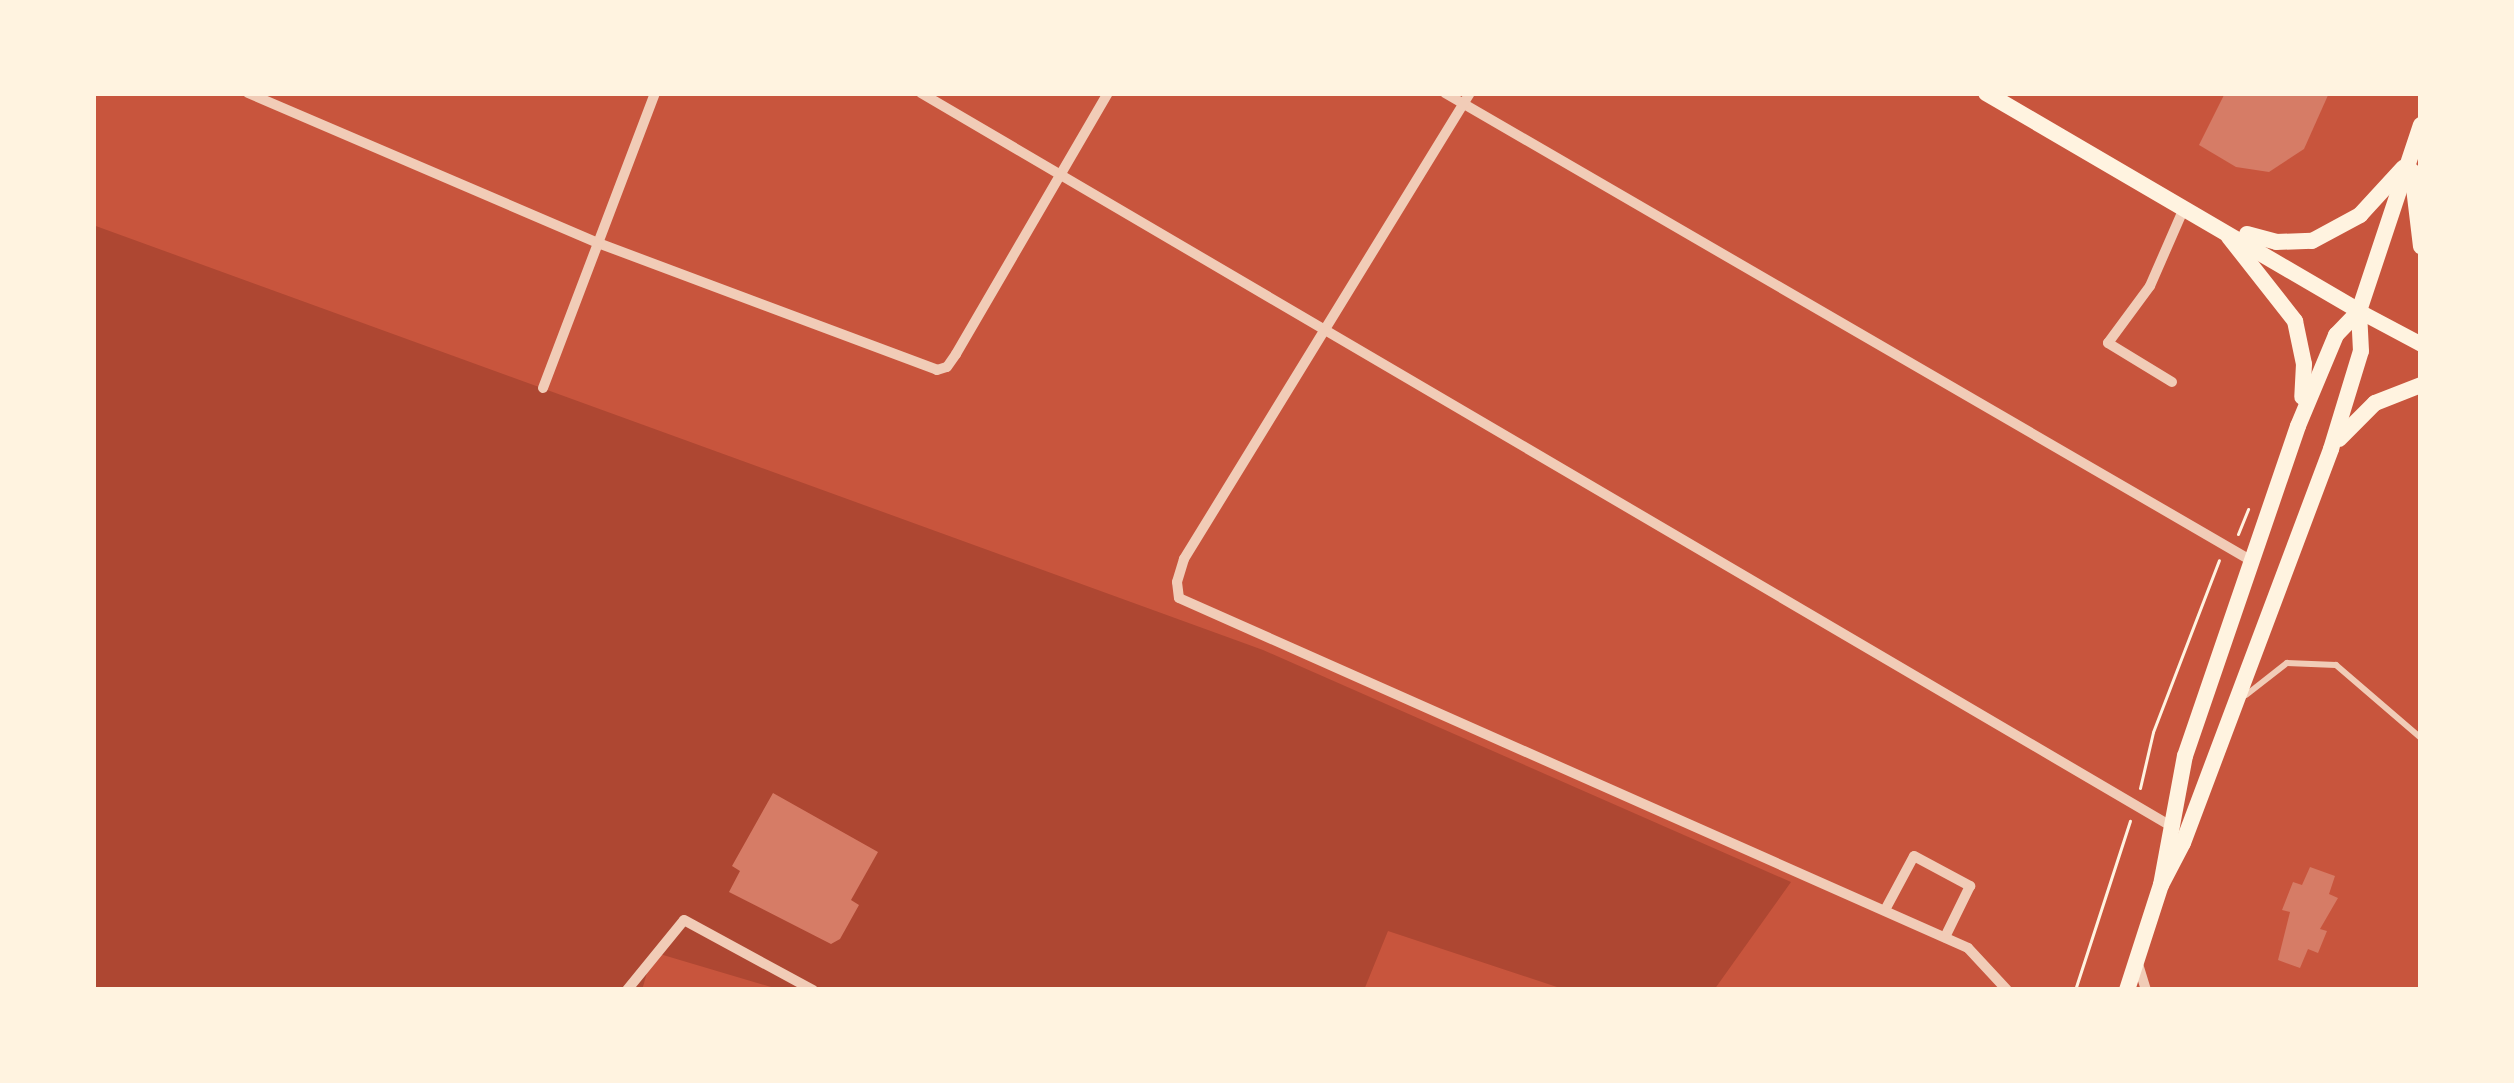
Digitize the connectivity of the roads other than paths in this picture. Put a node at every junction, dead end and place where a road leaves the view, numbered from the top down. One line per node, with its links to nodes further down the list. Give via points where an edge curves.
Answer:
1 (248, 93): 13 (street)
2 (656, 93): 13 (street)
3 (921, 93): 10 (street)
4 (1108, 93): 10 (street)
5 (1444, 93): 7 (street)
6 (1986, 93): 11 (main road)
7 (1466, 99): 16 (street); 23 (street)
8 (2421, 125): 9 (main road)
9 (2411, 158): 12 (main road, via 2360,214 2312,241 2276,242); 14 (main road); 15 (main road)
10 (1058, 173): 13 (street, via 947,367 925,366); 16 (street)
11 (2185, 208): 12 (main road); 18 (street, via 2150,286 2108,343)
12 (2221, 227): 15 (main road); 21 (main road, via 2295,321 2304,364)
13 (598, 243): 20 (street)
14 (2421, 246)
15 (2360, 311): 17 (main road); 21 (main road, via 2336,335); 22 (main road, via 2361,351)
16 (1324, 328): 26 (street); 28 (street, via 1184,559 1179,598)
17 (2421, 344)
18 (2172, 382)
19 (2421, 385): 22 (main road, via 2375,404)
20 (543, 388)
21 (2297, 426): 23 (main road)
22 (2331, 449): 24 (main road)
23 (2252, 561): 26 (main road)
24 (2231, 711): 25 (lane, via 2287,663 2320,662 2336,665); 27 (main road)
25 (2421, 738)
26 (2169, 825): 27 (main road)
27 (2161, 885): 30 (main road)
28 (1885, 910): 29 (street); 29 (street, via 1914,856 1970,886)
29 (1945, 937): 33 (street, via 1968,948)
30 (2137, 961): 34 (main road); 35 (street)
31 (627, 990): 32 (street, via 684,920)
32 (813, 990)
33 (2007, 990)
34 (2127, 990)
35 (2146, 990)

